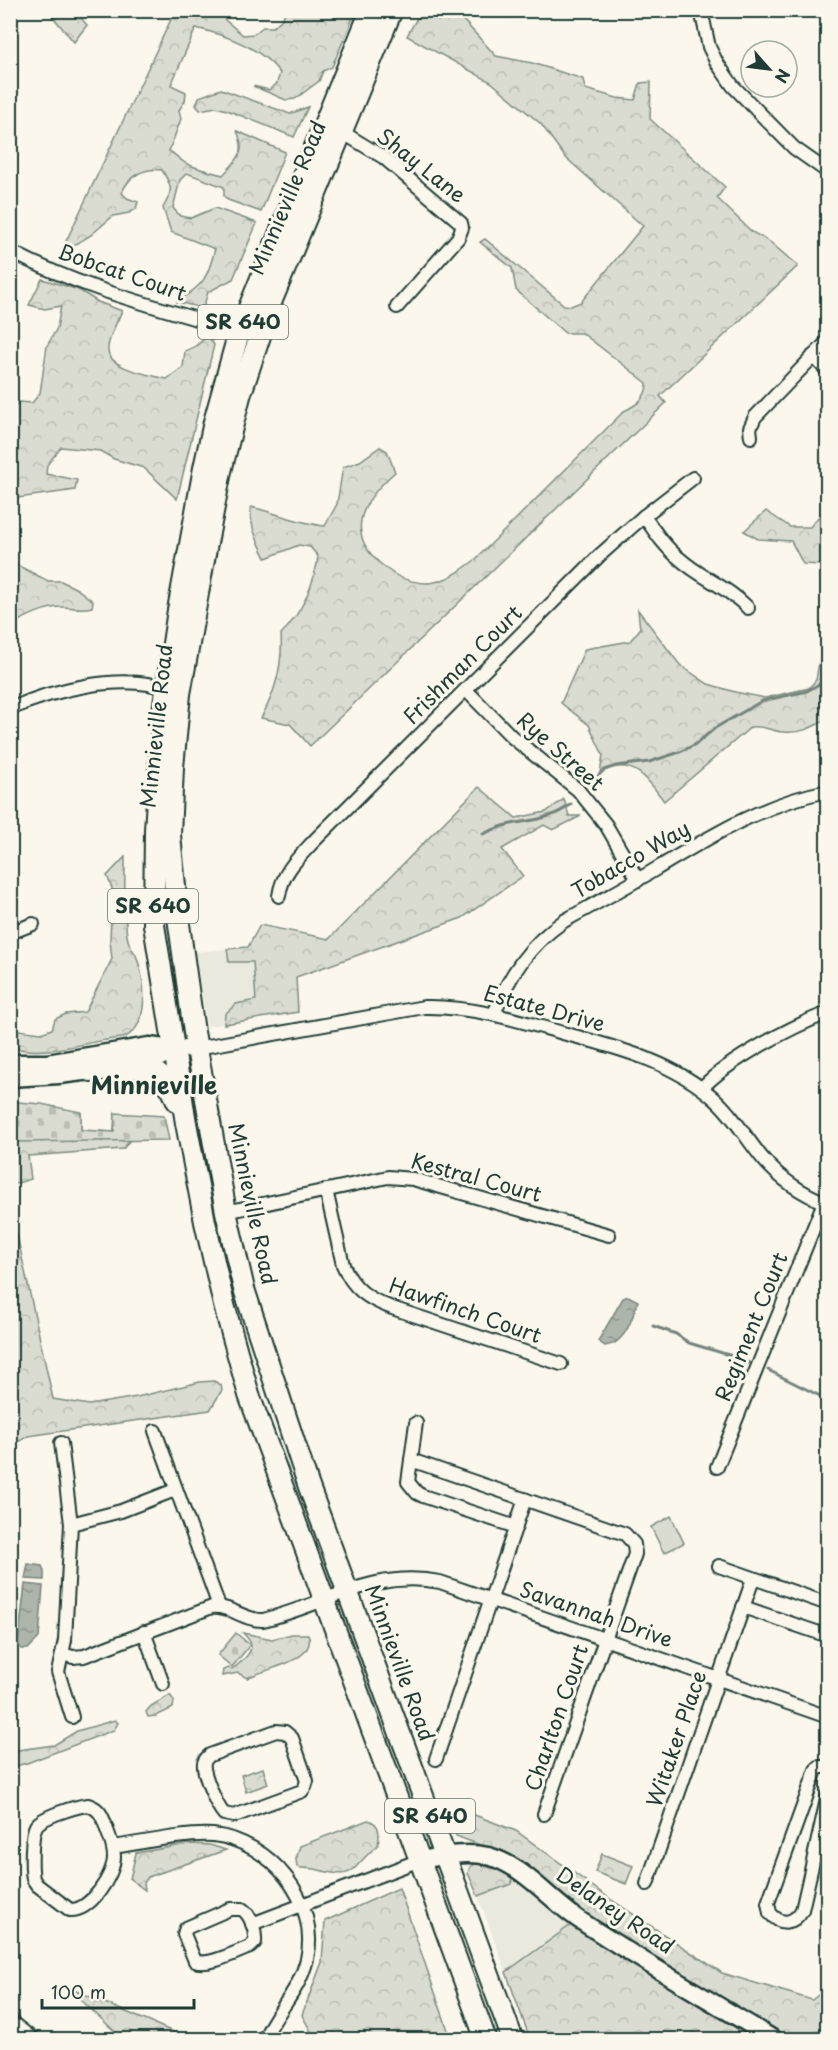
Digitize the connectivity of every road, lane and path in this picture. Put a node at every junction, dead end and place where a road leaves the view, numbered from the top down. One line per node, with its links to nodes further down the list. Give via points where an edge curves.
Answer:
1 (371, 10): 4 (main road, Minnieville Road / SR 640)
2 (392, 10): 4 (main road, Minnieville Road / SR 640)
3 (701, 10): 5 (street, via 709,47 733,86 794,148)
4 (334, 127): 7 (street, Shay Lane, via 383,157 461,223 458,238); 8 (main road, Minnieville Road / SR 640); 9 (main road, Minnieville Road / SR 640)
5 (828, 172)
6 (10, 251): 8 (street, Bobcat Court, via 88,284)
7 (397, 307)
8 (239, 332): 9 (street, Bobcat Court); 18 (main road, Minnieville Road / SR 640, via 206,458)
9 (258, 338): 18 (main road, Minnieville Road / SR 640, via 221,471)
10 (828, 341): 11 (street)
11 (813, 356): 12 (street); 13 (street, via 755,417)
12 (828, 371)
13 (751, 437)
14 (693, 478): 15 (street, Frishman Court)
15 (644, 516): 16 (street, via 681,560 730,591); 17 (street, Frishman Court)
16 (748, 608)
17 (466, 690): 21 (street, Rye Street, via 512,737 578,790 606,825); 22 (street, Frishman Court, via 302,854 283,878)
18 (173, 691): 19 (street, via 121,683 98,684 46,694); 27 (main road, Minnieville Road / SR 640, via 170,835); 28 (main road, Minnieville Road / SR 640, via 158,771 153,897)
19 (10, 709)
20 (828, 790): 21 (street, Tobacco Way, via 749,816)
21 (638, 880): 26 (street, Tobacco Way, via 564,921 535,945 513,974)
22 (279, 896)
23 (33, 924): 24 (street)
24 (10, 933)
25 (828, 1012): 32 (street, via 766,1043 712,1078)
26 (494, 1014): 27 (street, Estate Drive, via 448,1006 424,1007); 32 (street, Estate Drive, via 638,1054 678,1072)
27 (198, 1048): 28 (street); 36 (main road, Minnieville Road / SR 640)
28 (173, 1049): 29 (street, via 149,1046 47,1063); 30 (street, via 159,1058); 33 (main road, Minnieville Road / SR 640)
29 (10, 1063)
30 (91, 1071): 31 (street); 33 (main road, via 144,1068 160,1074 170,1084)
31 (10, 1077)
32 (702, 1089): 35 (street, Estate Drive, via 731,1116 781,1177)
33 (186, 1123): 51 (main road, Minnieville Road / SR 640, via 205,1222 243,1373)
34 (326, 1190): 36 (street, Kestral Court); 37 (street, Kestral Court, via 388,1177 407,1178); 38 (street, Hawfinch Court, via 343,1265 360,1292 392,1308)
35 (826, 1203): 43 (street, Regiment Court)
36 (226, 1212): 50 (main road, Minnieville Road / SR 640, via 263,1352)
37 (609, 1236)
38 (561, 1364)
39 (416, 1423): 42 (street)
40 (154, 1431): 44 (street)
41 (61, 1443): 46 (street)
42 (411, 1460): 45 (street, Charlton Court); 47 (street, via 408,1482 417,1493)
43 (717, 1467)
44 (175, 1490): 46 (street, via 121,1511); 54 (street)
45 (525, 1499): 47 (street); 58 (street, Charlton Court, via 625,1534 634,1544 635,1554)
46 (71, 1524): 59 (street)
47 (516, 1527): 52 (street)
48 (719, 1566): 49 (street)
49 (753, 1579): 53 (street); 55 (street, Witaker Place)
50 (347, 1591): 51 (street, Savannah Drive); 52 (street, Savannah Drive, via 387,1580 415,1578); 71 (main road, Minnieville Road / SR 640)
51 (324, 1599): 54 (street, Savannah Drive, via 259,1620); 72 (main road, Minnieville Road / SR 640)
52 (491, 1599): 58 (street, Savannah Drive); 64 (street)
53 (828, 1604)
54 (219, 1606): 56 (street)
55 (743, 1607): 57 (street); 60 (street, Witaker Place)
56 (144, 1632): 59 (street, via 84,1656); 61 (street)
57 (828, 1636)
58 (604, 1639): 60 (street, Savannah Drive); 67 (street, Charlton Court)
59 (62, 1654): 62 (street, via 58,1672)
60 (718, 1679): 63 (street, Savannah Drive); 73 (street, Witaker Place)
61 (163, 1684)
62 (72, 1717)
63 (828, 1717)
64 (436, 1759)
65 (827, 1765): 66 (street, via 816,1770 768,1903 770,1913 780,1922 793,1921 802,1910)
66 (828, 1795)
67 (544, 1814)
68 (228, 1816): 68 (street, via 304,1790 306,1778 288,1733 276,1731 208,1757 204,1769 218,1806); 69 (street)
69 (223, 1837): 70 (street, via 199,1835); 74 (street, via 253,1849 274,1864)
70 (113, 1847): 70 (street, via 110,1875 82,1908 66,1908 33,1878 34,1832 45,1819 81,1806 93,1807 102,1815)
71 (445, 1855): 72 (street, Delaney Road); 80 (main road, Minnieville Road / SR 640); 81 (street, Delaney Road, via 488,1856 510,1866 580,1921)
72 (420, 1860): 74 (street); 79 (main road, Minnieville Road / SR 640)
73 (647, 1884)
74 (302, 1905): 75 (street); 78 (street, via 308,1935 306,1963 296,1989)
75 (252, 1924): 75 (street, via 256,1939 253,1944 204,1963 193,1959 184,1934 189,1926 235,1908 246,1911)
76 (10, 2021): 77 (street)
77 (34, 2040)
78 (264, 2040)
79 (486, 2040)
80 (513, 2040)
81 (775, 2040)

